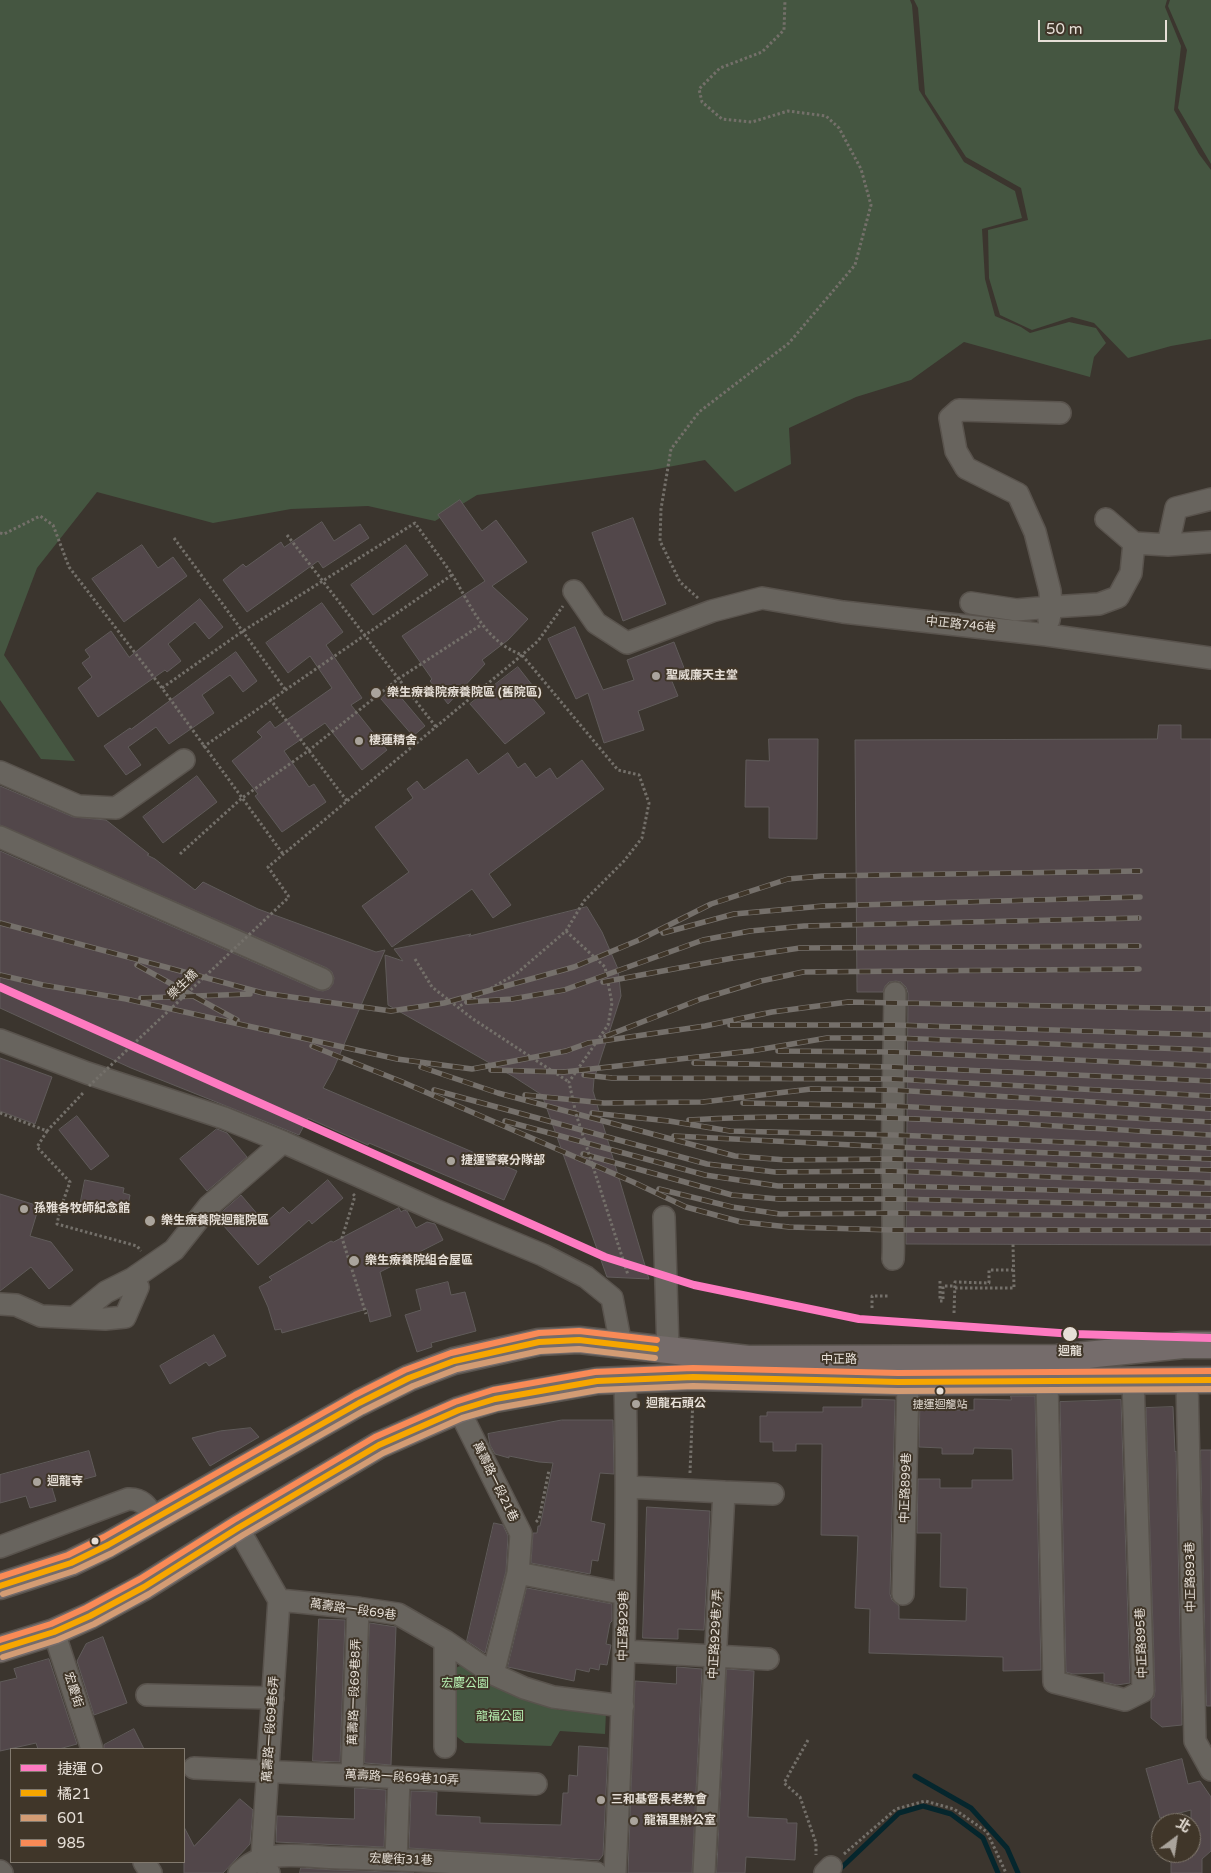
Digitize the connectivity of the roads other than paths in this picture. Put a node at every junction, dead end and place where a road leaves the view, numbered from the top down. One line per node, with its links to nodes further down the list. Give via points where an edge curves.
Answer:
1 (1060, 413): 9 (lane, via 959,410 950,418 956,451 966,468 1018,494 1035,532)
2 (1211, 499): 6 (lane, via 1176,508)
3 (1106, 520): 5 (lane)
4 (1211, 542): 6 (lane)
5 (1134, 543): 6 (lane); 9 (lane, via 1131,573 1118,597 1099,604)
6 (1168, 545)
7 (574, 591): 10 (lane, 中正路746巷, via 596,623 627,643 712,611 762,598 843,612)
8 (971, 603): 9 (lane, via 1017,610)
9 (1051, 607): 10 (lane)
10 (1047, 635): 11 (lane, 中正路746巷)
11 (1211, 658)
12 (184, 760): 13 (lane, via 116,808 78,806)
13 (0, 772)
14 (0, 837): 15 (lane)
15 (322, 979)
16 (895, 993): 20 (lane)
17 (0, 1040): 18 (lane, via 87,1073 224,1118)
18 (283, 1142): 21 (lane, via 209,1206 174,1250); 24 (lane, via 586,1276 612,1298)
19 (664, 1217): 26 (lane)
20 (893, 1259)
21 (132, 1279): 23 (lane, via 106,1292); 23 (lane, via 138,1286 125,1317)
22 (0, 1304): 23 (lane, via 16,1305 42,1316)
23 (75, 1317)
24 (621, 1345): 26 (main road, 中正路); 27 (main road); 36 (main road, 中正路, via 579,1340 539,1342 454,1361 409,1378 359,1403)
25 (1211, 1345): 26 (main road, 中正路, via 1058,1358 748,1359)
26 (668, 1351)
27 (625, 1379): 30 (main road, 中正路, via 693,1377); 32 (main road, 中正路, via 524,1393); 33 (lane, 中正路929巷)
28 (1199, 1380): 29 (main road, 中正路); 58 (lane, 中正路893巷, via 1195,1741)
29 (1133, 1381): 31 (main road, 中正路); 31 (lane, 中正路895巷, via 1143,1691 1125,1700 1054,1682)
30 (908, 1382): 31 (main road, 中正路); 42 (lane, 中正路899巷)
31 (1047, 1382)
32 (459, 1410): 37 (main road, 中正路, via 379,1445); 39 (lane, 萬壽路一段21巷, via 520,1534)
33 (627, 1487): 34 (lane); 41 (lane, 中正路929巷)
34 (724, 1492): 35 (lane); 49 (lane, 中正路929巷7弄)
35 (773, 1494)
36 (155, 1519): 38 (lane, via 138,1499 128,1499); 40 (main road, 中正路, via 71,1563)
37 (238, 1528): 43 (lane); 45 (main road, 中正路, via 144,1587)
38 (0, 1547)
39 (518, 1573): 41 (lane); 51 (lane, 萬壽路一段21巷)
40 (0, 1586)
41 (625, 1594): 48 (lane, 中正路929巷)
42 (903, 1594)
43 (280, 1600): 44 (lane, 萬壽路一段69巷); 53 (lane, 萬壽路一段69巷6弄)
44 (358, 1608): 46 (lane, 萬壽路一段69巷, via 398,1614); 60 (lane, 萬壽路一段69巷8弄)
45 (54, 1632): 47 (main road, 中正路); 56 (lane, 宏慶街)
46 (445, 1641): 51 (lane, 萬壽路一段69巷); 55 (lane)
47 (0, 1648)
48 (624, 1651): 49 (lane); 54 (lane, 中正路929巷)
49 (715, 1656): 50 (lane); 68 (lane, 中正路929巷7弄)
50 (768, 1659)
51 (493, 1674): 54 (lane, 萬壽路一段69巷, via 553,1697)
52 (147, 1695): 53 (lane)
53 (273, 1698): 59 (lane, 萬壽路一段69巷6弄)
54 (623, 1706): 67 (lane, 中正路929巷)
55 (445, 1747)
56 (92, 1748)
57 (194, 1768): 59 (lane, 萬壽路一段69巷10弄)
58 (1211, 1770)
59 (268, 1771): 60 (lane, 萬壽路一段69巷10弄); 64 (lane, 萬壽路一段69巷6弄)
60 (352, 1775): 61 (lane, 萬壽路一段69巷10弄)
61 (399, 1778): 62 (lane, 萬壽路一段69巷10弄); 63 (lane)
62 (536, 1784)
63 (396, 1860): 64 (lane, 宏慶街31巷, via 283,1856); 66 (lane, 宏慶街31巷)
64 (266, 1866): 65 (lane, 宏慶街31巷, via 250,1864)
65 (239, 1873)
66 (596, 1873)
67 (615, 1873)
68 (704, 1873)

